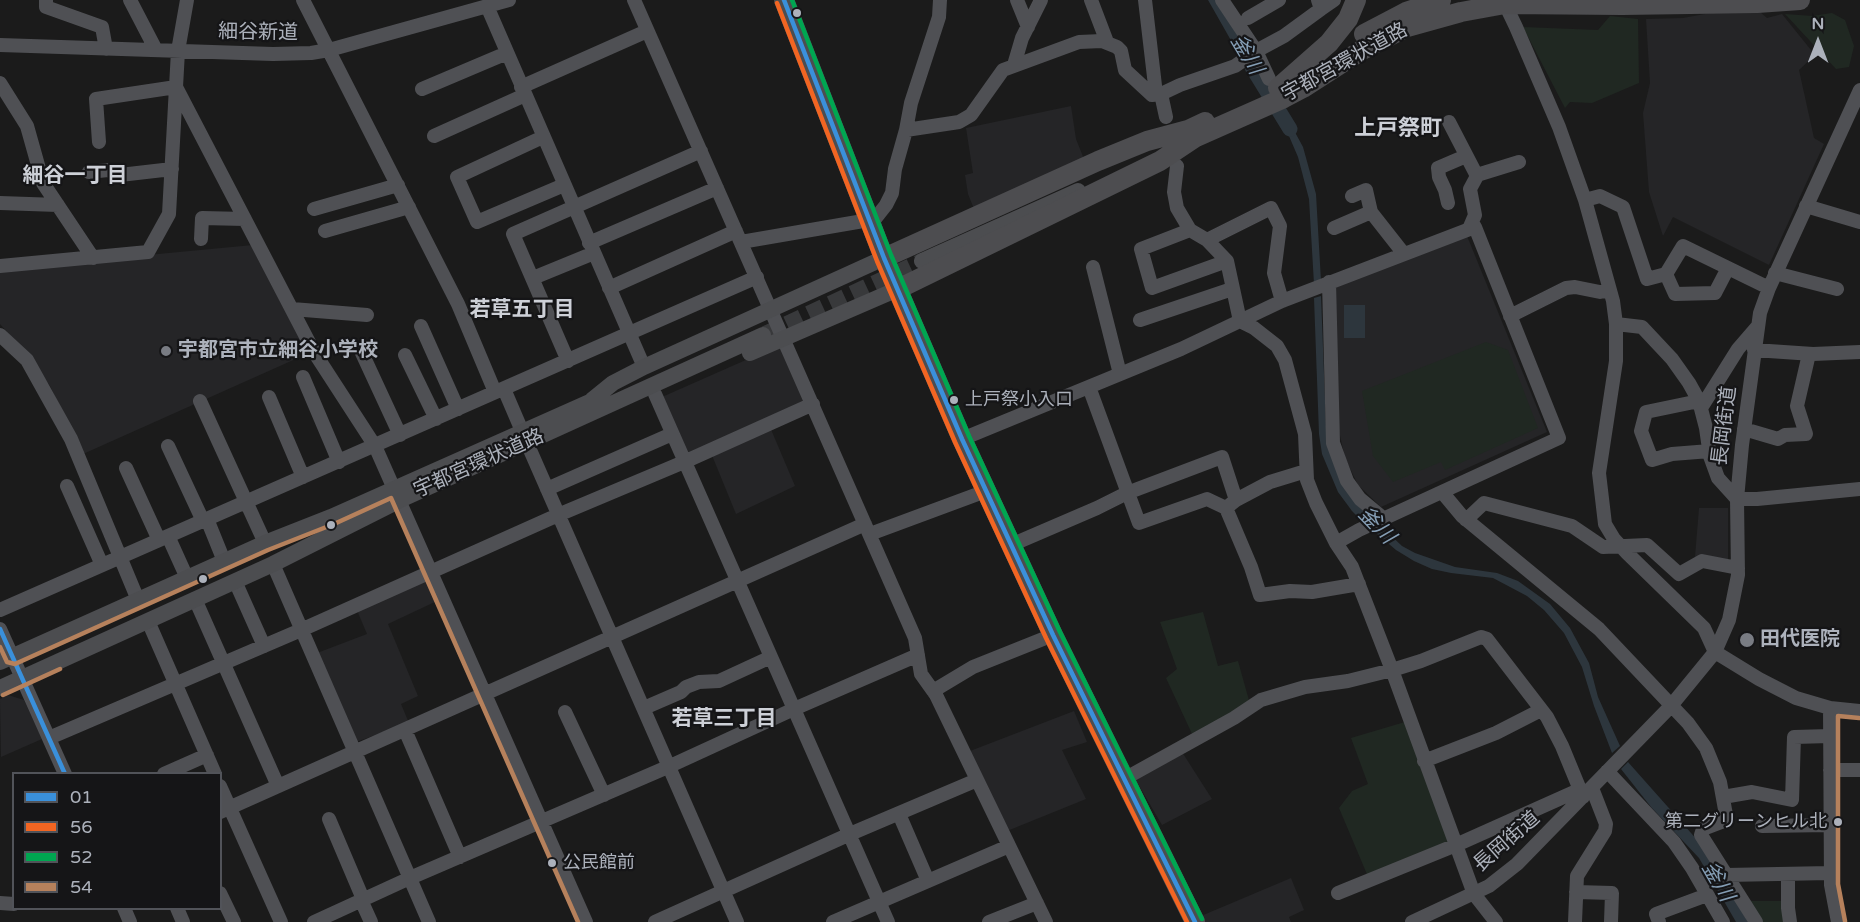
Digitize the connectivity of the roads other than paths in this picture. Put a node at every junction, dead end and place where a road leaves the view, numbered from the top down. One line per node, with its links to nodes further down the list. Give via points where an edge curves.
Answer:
1 (130, 0): 29 (street)
2 (187, 0): 31 (street)
3 (303, 0): 30 (street)
4 (509, 0): 22 (street, 細谷新道)
5 (634, 0): 25 (street)
6 (784, 0): 71 (highway)
7 (940, 0): 45 (street, via 939,17)
8 (1017, 0): 24 (street)
9 (1041, 0): 24 (street)
10 (1091, 0): 26 (street)
11 (1145, 0): 41 (street)
12 (1222, 0): 32 (street)
13 (1279, 0): 23 (street)
14 (1334, 0): 20 (street)
15 (1356, 0): 37 (highway, via 1348,19 1329,43)
16 (1441, 0): 37 (highway, 宇都宮環状道路, via 1380,24)
17 (1800, 0): 18 (highway, 宇都宮環状道路, via 1669,4)
18 (1503, 1): 37 (highway, 宇都宮環状道路, via 1407,27 1303,88); 61 (street, via 1559,127)
19 (42, 2): 28 (street, via 102,27)
20 (1320, 4): 32 (street, via 1284,36)
21 (463, 6): 22 (street, 細谷新道); 30 (street, 細谷新道)
22 (487, 6): 33 (street)
23 (1248, 18)
24 (1028, 27): 34 (street)
25 (647, 31): 40 (street); 50 (street)
26 (1107, 42): 34 (street, via 1079,42); 41 (street, via 1121,51 1125,70 1152,94)
27 (0, 45): 28 (street, 細谷新道)
28 (105, 49): 29 (street, 細谷新道)
29 (156, 50): 31 (street, 細谷新道)
30 (329, 50): 31 (street, 細谷新道, via 292,54); 57 (street)
31 (178, 51): 36 (street)
32 (1256, 51): 37 (street); 41 (street, via 1235,66)
33 (507, 53): 38 (street); 40 (street)
34 (1014, 64): 45 (street, via 1003,70 970,115 959,122)
35 (0, 83): 64 (street, via 27,126 44,183)
36 (176, 87): 49 (street, via 96,99); 54 (street); 70 (street)
37 (1277, 88): 46 (highway, 宇都宮環状道路, via 1242,111)
38 (422, 89)
39 (1860, 90): 43 (street, 長岡街道)
40 (523, 91): 47 (street); 48 (street)
41 (1159, 94): 42 (street)
42 (1166, 117)
43 (1854, 118): 65 (street, 長岡街道)
44 (1449, 122): 51 (street)
45 (906, 130): 71 (street, via 892,193)
46 (1192, 134): 82 (main road, 宇都宮環状道路); 84 (highway, via 1147,141); 96 (highway, via 1160,161)
47 (435, 136)
48 (543, 137): 58 (street); 58 (street, via 457,177 477,222)
49 (99, 142)
50 (701, 152): 59 (street); 67 (street)
51 (1466, 156): 56 (street); 63 (street, via 1438,168)
52 (1519, 162): 56 (street)
53 (1178, 166): 75 (street, via 1174,192 1177,208)
54 (172, 170): 55 (street, via 120,175); 83 (street, via 169,214 148,252)
55 (89, 172)
56 (1477, 175): 74 (street, via 1470,189 1475,215)
57 (398, 185): 66 (street); 68 (street)
58 (564, 185): 67 (street)
59 (717, 188): 77 (street); 80 (street)
60 (1352, 196): 69 (street, via 1366,190)
61 (1585, 200): 90 (street, via 1600,196 1623,207 1647,279); 99 (street)
62 (0, 203): 64 (street)
63 (1448, 203)
64 (58, 205): 83 (street)
65 (1806, 206): 72 (street); 89 (street, 長岡街道)
66 (409, 207): 76 (street); 123 (street)
67 (573, 207): 80 (street); 92 (street, via 513,234)
68 (314, 209)
69 (1371, 212): 73 (street); 81 (street)
70 (245, 219): 78 (street, via 202,218); 102 (street)
71 (870, 222): 77 (street); 84 (highway)
72 (1860, 222)
73 (1334, 228)
74 (1469, 229): 81 (street); 104 (street, via 1475,226)
75 (1190, 230): 79 (street); 85 (street, via 1141,249 1152,288)
76 (325, 231)
77 (739, 237): 91 (street); 94 (street)
78 (201, 239)
79 (1207, 240): 85 (street); 100 (street, via 1271,208 1280,226 1274,273)
80 (592, 248): 92 (street); 94 (street)
81 (1404, 254): 93 (street)
82 (920, 257)
83 (93, 258): 86 (street)
84 (884, 258): 96 (highway); 101 (main road)
85 (1227, 261): 97 (street)
86 (0, 266)
87 (1093, 267): 120 (street)
88 (1728, 268): 90 (street, via 1683,246); 90 (street, via 1715,294 1675,294); 95 (street)
89 (1775, 273): 95 (street, 長岡街道); 98 (street)
90 (1666, 274)
91 (757, 277): 101 (street); 110 (street)
92 (533, 278): 118 (street)
93 (1329, 282): 100 (street); 157 (street, via 1333,443 1347,481 1360,499)
94 (609, 288): 110 (street)
95 (1768, 288): 109 (street, 長岡街道)
96 (897, 289): 112 (main road); 137 (highway)
97 (1232, 289): 105 (street); 106 (street)
98 (1837, 289)
99 (1610, 290): 104 (street, via 1566,288); 107 (street)
100 (1282, 301): 106 (street)
101 (770, 308): 112 (street); 119 (main road)
102 (292, 309): 103 (street); 139 (street, via 314,352)
103 (367, 315)
104 (1510, 316): 150 (street, via 1559,438)
105 (1140, 320)
106 (1240, 321): 120 (street); 144 (street, via 1277,346 1285,360 1305,434)
107 (1616, 324): 130 (street, via 1642,327 1672,359); 165 (street, via 1616,361 1599,473 1605,524)
108 (421, 326): 131 (street)
109 (1757, 327): 113 (street, 長岡街道); 130 (street)
110 (629, 334): 118 (street); 119 (street)
111 (0, 335): 166 (street, via 27,360 71,439)
112 (784, 338): 124 (main road); 129 (street)
113 (1754, 350): 116 (street); 133 (street, 長岡街道)
114 (1860, 352): 116 (street)
115 (362, 353): 135 (street)
116 (1809, 354): 133 (street, via 1797,406 1806,434 1778,439)
117 (405, 355): 132 (street)
118 (568, 361): 123 (street)
119 (644, 367): 126 (main road, via 614,382)
120 (1120, 374): 122 (street)
121 (303, 377): 141 (street)
122 (1089, 387): 137 (street); 151 (street)
123 (499, 391): 131 (street); 136 (street)
124 (655, 394): 128 (main road); 134 (street)
125 (269, 396): 145 (street)
126 (592, 400): 128 (main road, 宇都宮環状道路, via 761,330); 136 (main road, 宇都宮環状道路)
127 (200, 401): 154 (street)
128 (614, 403): 136 (main road, 宇都宮環状道路)
129 (813, 404): 142 (street); 160 (street)
130 (1700, 405): 140 (street); 140 (street, via 1646,412 1641,431 1652,460)
131 (458, 409): 132 (street)
132 (436, 419): 135 (street)
133 (1744, 429): 153 (street, 長岡街道)
134 (672, 434): 142 (street); 147 (street)
135 (400, 435): 139 (street)
136 (524, 437): 147 (street); 152 (main road, 宇都宮環状道路)
137 (962, 439): 149 (highway)
138 (168, 446): 158 (street)
139 (375, 446): 141 (street); 152 (street)
140 (1710, 451): 153 (street, via 1718,478)
141 (339, 462): 145 (street)
142 (684, 462): 156 (street); 174 (street)
143 (126, 468): 161 (street)
144 (1306, 471): 155 (street, via 1270,482); 163 (street, via 1316,503)
145 (303, 477): 154 (street)
146 (68, 486): 169 (street)
147 (547, 489): 156 (street)
148 (1860, 489): 153 (street)
149 (986, 491): 160 (street); 164 (highway)
150 (1442, 492): 157 (street); 159 (street)
151 (1127, 493): 155 (street, via 1139,523 1208,499); 155 (street, via 1222,457); 164 (street)
152 (397, 494): 162 (main road, 宇都宮環状道路); 168 (main road, 宇都宮環状道路); 171 (street)
153 (1737, 499): 170 (street, 長岡街道)
154 (246, 502): 158 (street); 162 (street)
155 (1231, 504): 175 (street, via 1260,595)
156 (558, 515): 171 (street); 183 (street)
157 (1384, 519): 163 (street)
158 (205, 520): 161 (street); 167 (street)
159 (1466, 520): 165 (street, via 1484,504 1572,526 1604,547); 196 (street, via 1599,629)
160 (868, 529): 174 (street); 186 (street, via 915,638)
161 (164, 538): 166 (street); 172 (street)
162 (265, 543): 167 (main road, 宇都宮環状道路)
163 (1336, 543): 175 (street)
164 (1011, 545): 182 (highway)
165 (1620, 546): 170 (street, via 1647,545 1679,574 1702,561); 185 (street, via 1704,628)
166 (120, 558): 169 (street); 177 (street)
167 (224, 561): 172 (main road, 宇都宮環状道路)
168 (273, 564): 173 (main road, 宇都宮環状道路); 181 (street)
169 (102, 566): 178 (street)
170 (1738, 568): 185 (street, 長岡街道, via 1729,620)
171 (432, 572): 181 (street); 195 (street)
172 (187, 578): 177 (main road, 宇都宮環状道路)
173 (235, 581): 176 (main road, 宇都宮環状道路); 184 (street)
174 (738, 583): 183 (street); 187 (street)
175 (1359, 584): 190 (street)
176 (195, 599): 179 (main road, 宇都宮環状道路); 189 (street)
177 (138, 600): 188 (main road, 宇都宮環状道路)
178 (0, 610)
179 (148, 621): 191 (main road, 宇都宮環状道路); 192 (street)
180 (0, 629): 188 (street)
181 (301, 630): 184 (street); 206 (street)
182 (1053, 635): 194 (street, via 974,667); 216 (highway)
183 (612, 638): 195 (street); 197 (street)
184 (264, 646): 189 (street)
185 (1715, 652): 196 (street, 長岡街道); 198 (street, via 1779,691)
186 (918, 656): 194 (street, via 921,674); 199 (street)
187 (771, 657): 197 (street, via 719,681 686,687); 199 (street)
188 (6, 659): 191 (street)
189 (224, 663): 192 (street); 218 (street)
190 (1392, 670): 200 (street, via 1481,637 1487,639); 208 (street); 216 (street, via 1261,700)
191 (22, 677): 193 (main road, 宇都宮環状道路); 205 (street)
192 (176, 684): 205 (street); 207 (street)
193 (0, 688)
194 (933, 690): 217 (street)
195 (486, 694): 203 (street); 225 (street)
196 (1670, 706): 210 (street, 長岡街道); 221 (street, via 1706,748)
197 (644, 708): 209 (street)
198 (1830, 708): 201 (street); 204 (street)
199 (794, 709): 209 (street); 228 (street)
200 (1541, 710): 208 (street, via 1496,734); 219 (street)
201 (1860, 711)
202 (565, 712): 220 (street)
203 (405, 730): 206 (street); 231 (street)
204 (1830, 736): 211 (street); 221 (street, via 1794,737 1792,800 1752,792)
205 (49, 738): 213 (street)
206 (355, 752): 218 (street); 235 (street)
207 (207, 755): 214 (street); 215 (street)
208 (1424, 761): 229 (street)
209 (670, 766): 220 (street); 237 (street)
210 (1609, 769): 219 (street, 長岡街道); 241 (street, via 1674,842)
211 (1830, 770): 212 (street); 226 (street)
212 (1860, 770)
213 (64, 772)
214 (169, 772)
215 (214, 772)
216 (1124, 779): 258 (highway)
217 (977, 780): 223 (street); 230 (street)
218 (278, 786): 222 (street)
219 (1585, 792): 229 (street); 238 (street, via 1606,824 1577,876); 240 (street, 長岡街道, via 1517,864)
220 (604, 795): 225 (street)
221 (1723, 797): 234 (street, via 1724,821 1703,829 1701,835)
222 (225, 809): 247 (street)
223 (899, 813): 228 (street); 236 (street)
224 (329, 819): 243 (street)
225 (543, 822): 231 (street); 251 (street)
226 (1830, 825): 227 (street); 232 (street)
227 (1762, 826)
228 (849, 834): 237 (street); 244 (street)
229 (1456, 845): 239 (street); 240 (street)
230 (1009, 846): 236 (street); 245 (street)
231 (460, 857): 235 (street)
232 (1830, 873): 233 (street); 267 (street)
233 (1788, 874): 234 (street); 266 (street)
234 (1726, 875): 265 (street)
235 (410, 878): 243 (street); 250 (street)
236 (928, 881): 244 (street)
237 (723, 891): 252 (street); 253 (street)
238 (1576, 892): 261 (street); 262 (street, via 1612,893)
239 (1338, 893)
240 (1474, 894): 259 (street, 長岡街道); 260 (street)
241 (1707, 895): 263 (street, via 1656,914); 264 (street)
242 (222, 897): 246 (street)
243 (362, 900): 248 (street); 249 (street)
244 (879, 902): 254 (street); 255 (street)
245 (1037, 903): 256 (street); 257 (street)
246 (234, 922)
247 (281, 922)
248 (314, 922)
249 (371, 922)
250 (429, 922)
251 (586, 922)
252 (655, 922)
253 (737, 922)
254 (833, 922)
255 (888, 922)
256 (989, 922)
257 (1046, 922)
258 (1195, 922)
259 (1412, 922)
260 (1496, 922)
261 (1575, 922)
262 (1611, 922)
263 (1659, 922)
264 (1723, 922)
265 (1756, 922)
266 (1790, 922)
267 (1838, 922)

